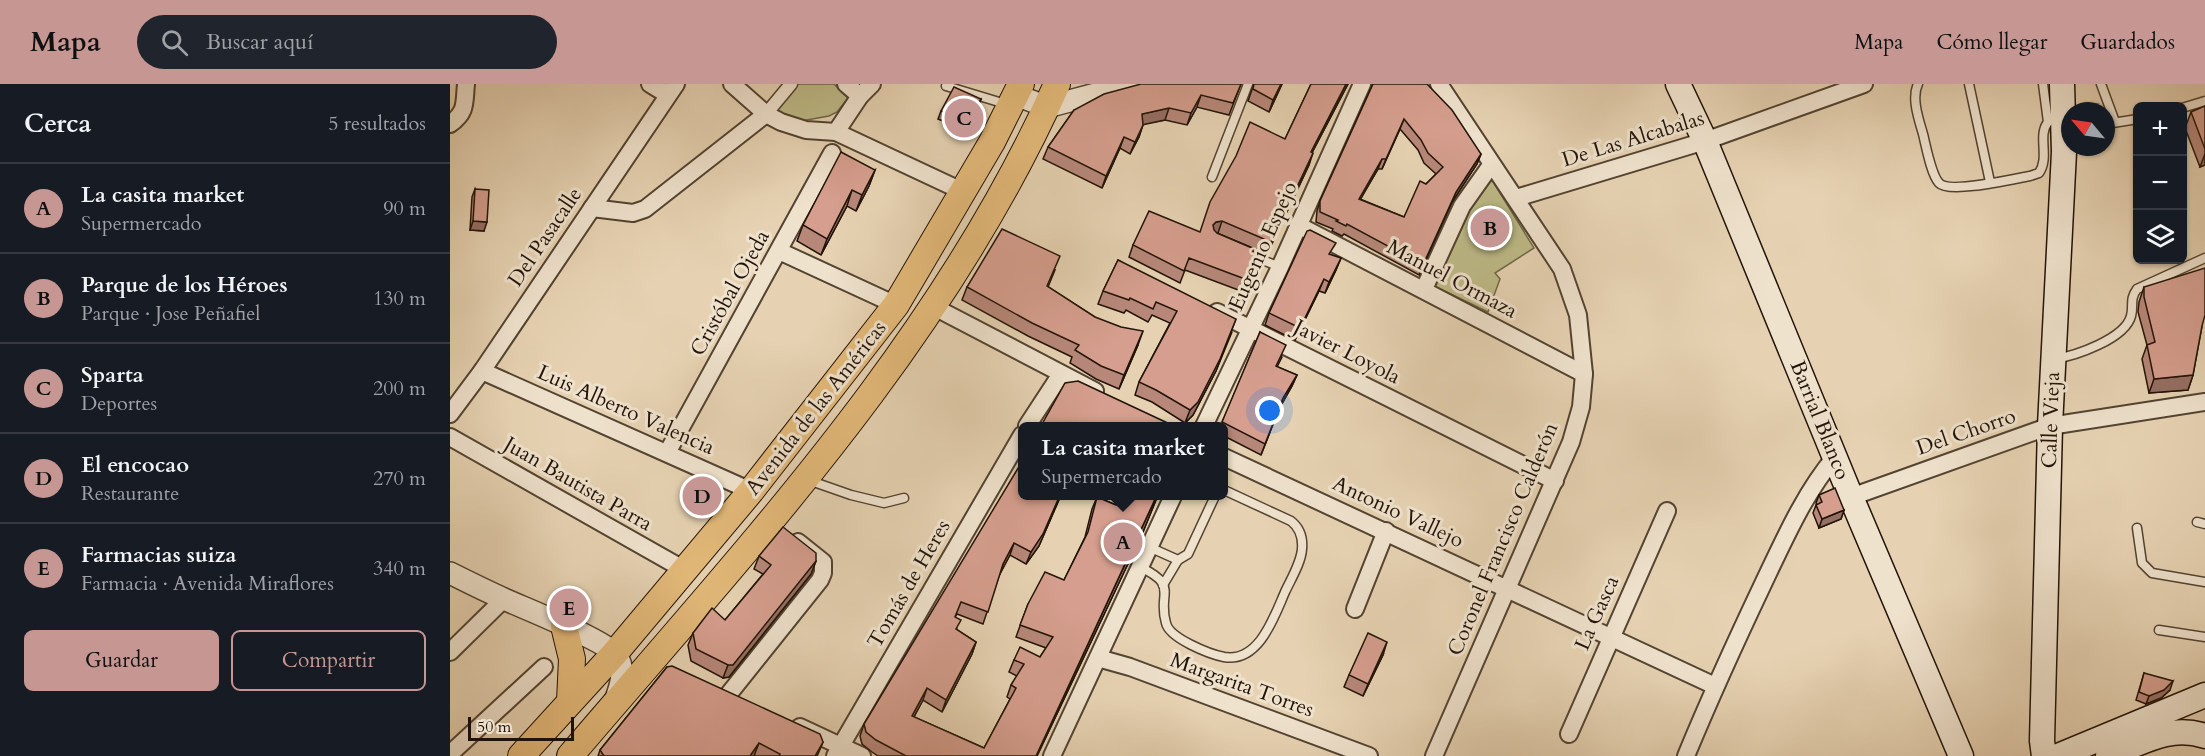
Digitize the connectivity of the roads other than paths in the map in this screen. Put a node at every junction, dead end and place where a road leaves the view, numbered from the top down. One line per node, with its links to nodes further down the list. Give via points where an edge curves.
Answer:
1 (466, 84): 29 (street, via 464,110)
2 (650, 84): 18 (street)
3 (732, 84): 26 (street)
4 (791, 84): 26 (street)
5 (846, 84): 19 (street)
6 (1133, 84): 21 (street)
7 (1248, 84): 36 (lane)
8 (1362, 84): 41 (street, Eugenio Espejo)
9 (1439, 84): 35 (street, Coronel Francisco Calderón)
10 (1678, 84): 32 (main road, Barrial Blanco)
11 (1864, 84): 32 (street, De Las Alcabalas)
12 (1918, 84): 37 (lane, via 1917,111 1939,183 1960,189)
13 (1969, 84): 37 (lane)
14 (2043, 84): 30 (lane)
15 (2062, 84): 23 (main road, Calle Vieja)
16 (2101, 84): 24 (lane)
17 (946, 86): 20 (lane)
18 (672, 90): 40 (street, Del Pasacalle)
19 (866, 90): 31 (street)
20 (1016, 95): 21 (street); 38 (main road, Avenida de las Américas)
21 (1052, 95): 49 (main road, Avenida de las Américas, via 1003,194)
22 (2205, 101): 25 (lane)
23 (2062, 102)
24 (2106, 102)
25 (2187, 106)
26 (766, 114): 31 (street, via 796,128); 40 (street, via 645,209 633,213)
27 (2133, 120): 28 (lane)
28 (2115, 122)
29 (450, 124)
30 (2061, 125): 37 (lane, via 2045,126 2045,157 2039,172)
31 (836, 132): 38 (street)
32 (1705, 141): 39 (street, De Las Alcabalas); 64 (main road, Barrial Blanco)
33 (832, 153): 42 (street, Cristóbal Ojeda)
34 (2064, 156): 51 (main road, Calle Vieja)
35 (1491, 165): 39 (street, Coronel Francisco Calderón); 46 (street, via 1462,206)
36 (1212, 177)
37 (1990, 182)
38 (964, 192): 48 (main road, Avenida de las Américas)
39 (1516, 198): 54 (street, Coronel Francisco Calderón, via 1562,269 1578,315)
40 (592, 208): 52 (street, Del Pasacalle)
41 (1298, 225): 45 (street, Eugenio Espejo); 46 (street, Manuel Ormaza)
42 (779, 251): 48 (street); 63 (street, Cristóbal Ojeda)
43 (1246, 253): 45 (lane)
44 (2205, 258): 51 (lane, via 2137,289 2125,328 2070,357)
45 (1280, 267): 50 (street, Eugenio Espejo)
46 (1424, 289): 54 (street, Manuel Ormaza)
47 (1200, 304): 50 (street, Javier Loyola)
48 (896, 305): 68 (main road, Avenida de las Américas)
49 (934, 308): 53 (street); 66 (main road, Avenida de las Américas)
50 (1250, 329): 59 (street, Eugenio Espejo); 67 (street, Javier Loyola)
51 (2054, 359): 60 (main road, Calle Vieja)
52 (482, 371): 57 (street, Del Pasacalle); 63 (street, Luis Alberto Valencia)
53 (1061, 374): 55 (street); 58 (street)
54 (1584, 374): 67 (street, Coronel Francisco Calderón, via 1571,442)
55 (1113, 400)
56 (2205, 402): 60 (street, Del Chorro)
57 (450, 414)
58 (1030, 422)
59 (1206, 422)
60 (2050, 426): 70 (street, Del Chorro); 116 (main road, Calle Vieja)
61 (450, 437): 81 (street, Juan Bautista Parra)
62 (1018, 444): 106 (street, Tomás de Heres)
63 (666, 453): 68 (street, Luis Alberto Valencia)
64 (1835, 457): 70 (main road, Barrial Blanco); 96 (street, via 1793,522)
65 (1228, 459): 77 (street, Antonio Vallejo)
66 (805, 479): 71 (lane, via 884,503); 75 (main road, Avenida de las Américas)
67 (1555, 481): 85 (street, Coronel Francisco Calderón)
68 (751, 490): 81 (main road, Avenida de las Américas)
69 (1228, 492): 84 (lane, via 1291,521 1301,535 1302,551 1265,634 1239,657 1223,657 1174,636 1166,626)
70 (1851, 497): 115 (main road, Barrial Blanco)
71 (904, 498)
72 (1171, 500): 78 (street)
73 (1213, 500): 79 (lane, via 1188,554)
74 (1667, 511): 90 (street, La Gasca)
75 (780, 528): 99 (main road, Avenida de las Américas, via 658,663); 100 (street, via 823,562 823,573 722,692)
76 (2137, 528): 83 (lane, via 2142,562 2152,573)
77 (1386, 531): 85 (street, Antonio Vallejo); 87 (street)
78 (1149, 547): 79 (lane); 80 (street)
79 (1178, 560): 84 (lane)
80 (1140, 567): 84 (lane, via 1156,575); 94 (street)
81 (683, 570): 93 (main road, Avenida de las Américas)
82 (450, 573): 86 (street)
83 (2205, 582)
84 (1163, 585)
85 (1507, 588): 90 (street, Antonio Vallejo); 113 (street, Coronel Francisco Calderón)
86 (504, 599): 88 (street); 92 (street)
87 (1355, 609)
88 (564, 626): 93 (street); 98 (main road, via 572,659)
89 (2159, 630): 91 (lane)
90 (1611, 636): 96 (street, Antonio Vallejo); 103 (street, La Gasca)
91 (2205, 637)
92 (450, 652)
93 (615, 653): 98 (main road, Avenida de las Américas); 99 (street, via 622,674)
94 (1098, 658): 111 (street); 112 (street, Margarita Torres)
95 (544, 667): 107 (street)
96 (1715, 686): 114 (street)
97 (2205, 697): 102 (main road); 117 (main road)
98 (570, 701): 108 (main road, Avenida de las Américas)
99 (614, 704): 105 (main road, Avenida de las Américas)
100 (748, 704)
101 (790, 722): 106 (street)
102 (2205, 727)
103 (1569, 734)
104 (2205, 736): 118 (main road, via 2187,731 2168,732)
105 (586, 745): 109 (main road, Avenida de las Américas)
106 (838, 751): 110 (street)
107 (450, 754)
108 (521, 756)
109 (570, 756)
110 (862, 756)
111 (1052, 756)
112 (1369, 756)
113 (1434, 756)
114 (1686, 756)
115 (1961, 756)
116 (2044, 756)
117 (2058, 756)
118 (2108, 756)

